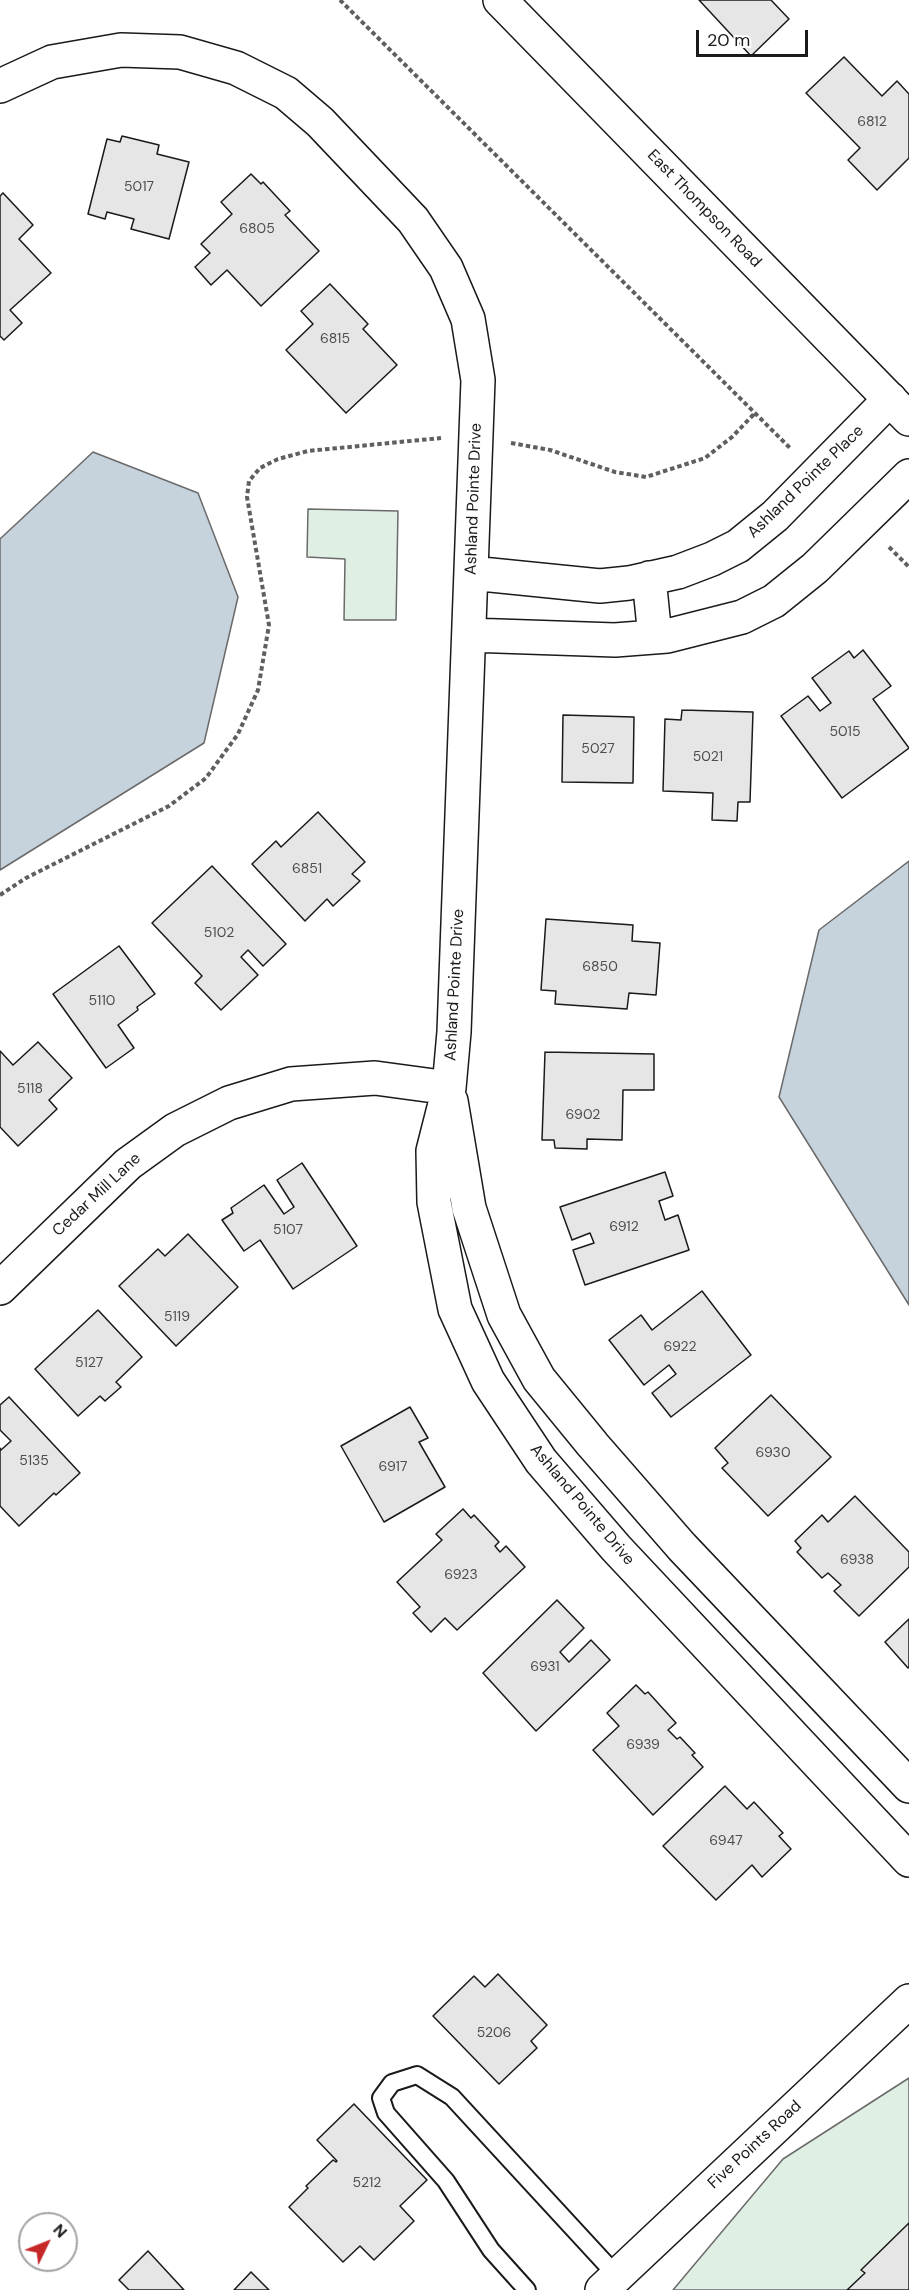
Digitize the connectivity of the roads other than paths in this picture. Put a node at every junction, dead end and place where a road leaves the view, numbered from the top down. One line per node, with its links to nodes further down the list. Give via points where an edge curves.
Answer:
1 (500, 0): 3 (street, East Thompson Road)
2 (0, 86): 5 (street, Ashland Pointe Drive, via 52,62 121,51 180,52 236,68 286,93 320,122 413,220 446,268 468,319 478,380)
3 (899, 409): 6 (street, Ashland Pointe Place, via 816,474 775,516 738,546 678,572)
4 (909, 476): 8 (street, via 815,568 774,601 742,617)
5 (471, 573): 6 (street, Ashland Pointe Place, via 600,586); 7 (street, Ashland Pointe Drive)
6 (649, 578): 8 (street)
7 (469, 635): 8 (street, via 615,640); 9 (street, Ashland Pointe Drive)
8 (655, 637)
9 (449, 1088): 10 (street, Cedar Mill Lane, via 375,1078 291,1084 229,1102 175,1130 128,1164); 11 (street, Ashland Pointe Drive, via 469,1208 504,1315 539,1379 682,1547); 12 (street, Ashland Pointe Drive, via 433,1150 434,1202 455,1309 488,1381 541,1461 616,1548)
10 (0, 1288)
11 (806, 1677): 12 (street); 13 (street, Ashland Pointe Drive)
12 (770, 1712): 14 (street, Ashland Pointe Drive)
13 (909, 1786)
14 (909, 1860)
15 (909, 2001): 16 (street, Five Points Road)
16 (609, 2283): 17 (lane, via 452,2097 417,2075 392,2083 381,2098 386,2113 446,2181 490,2250)
17 (527, 2290)

